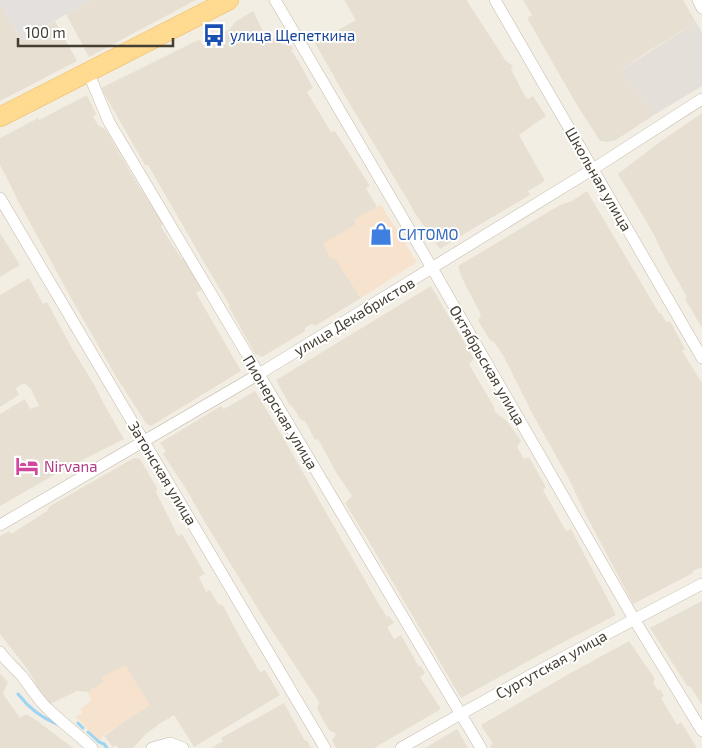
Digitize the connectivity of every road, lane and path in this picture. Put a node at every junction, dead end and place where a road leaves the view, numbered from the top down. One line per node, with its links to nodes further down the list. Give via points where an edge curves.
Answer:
1 (229, 0): 6 (main road)
2 (275, 0): 11 (street, Октябрьская улица)
3 (495, 0): 9 (street, Школьная улица)
4 (698, 0): 5 (street)
5 (702, 8)
6 (88, 72): 8 (main road); 13 (street, Пионерская улица, via 109,122)
7 (702, 98): 9 (street, улица Декабристов)
8 (0, 117)
9 (593, 169): 11 (street, улица Декабристов); 12 (street, Школьная улица)
10 (0, 198): 14 (street, Затонская улица)
11 (432, 268): 13 (street, улица Декабристов); 17 (street, Октябрьская улица)
12 (702, 358)
13 (258, 374): 14 (street, улица Декабристов); 19 (street, Пионерская улица)
14 (144, 441): 15 (street, улица Декабристов); 24 (street, Затонская улица)
15 (0, 525)
16 (702, 584): 17 (street, Сургутская улица)
17 (634, 619): 19 (street, Сургутская улица); 20 (street, Октябрьская улица)
18 (0, 652): 21 (street, via 38,699)
19 (461, 714): 25 (street, Сургутская улица); 26 (street, Пионерская улица)
20 (702, 731)
21 (92, 748)
22 (152, 748): 23 (street, via 170,743)
23 (183, 748)
24 (325, 748)
25 (402, 748)
26 (481, 748)

